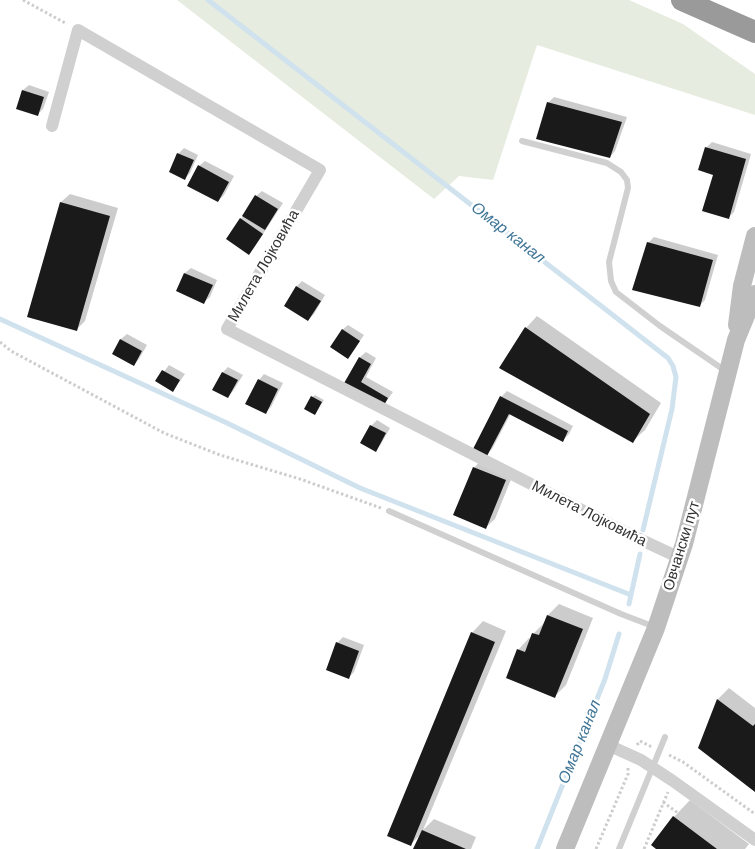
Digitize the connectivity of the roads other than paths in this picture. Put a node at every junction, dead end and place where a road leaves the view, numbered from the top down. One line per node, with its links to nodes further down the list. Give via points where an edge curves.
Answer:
1 (682, 0): 2 (highway)
2 (755, 32)
3 (52, 126): 10 (street, Милета Лојковића, via 78,30 320,170 227,329)
4 (522, 141): 8 (lane, via 607,163 621,172 628,188 608,262 616,292)
5 (755, 236): 7 (street, Овчански пут, via 737,315)
6 (755, 294): 7 (street, Овчански пут)
7 (736, 340): 8 (street, Овчански пут)
8 (728, 373): 10 (street, Овчански пут)
9 (389, 511): 11 (lane)
10 (680, 558): 11 (street, Овчански пут)
11 (656, 628): 13 (street, Овчански пут)
12 (665, 737): 14 (lane)
13 (608, 745): 14 (street); 16 (street, Овчански пут)
14 (653, 768): 15 (street); 17 (lane)
15 (755, 840)
16 (564, 849)
17 (619, 849)

